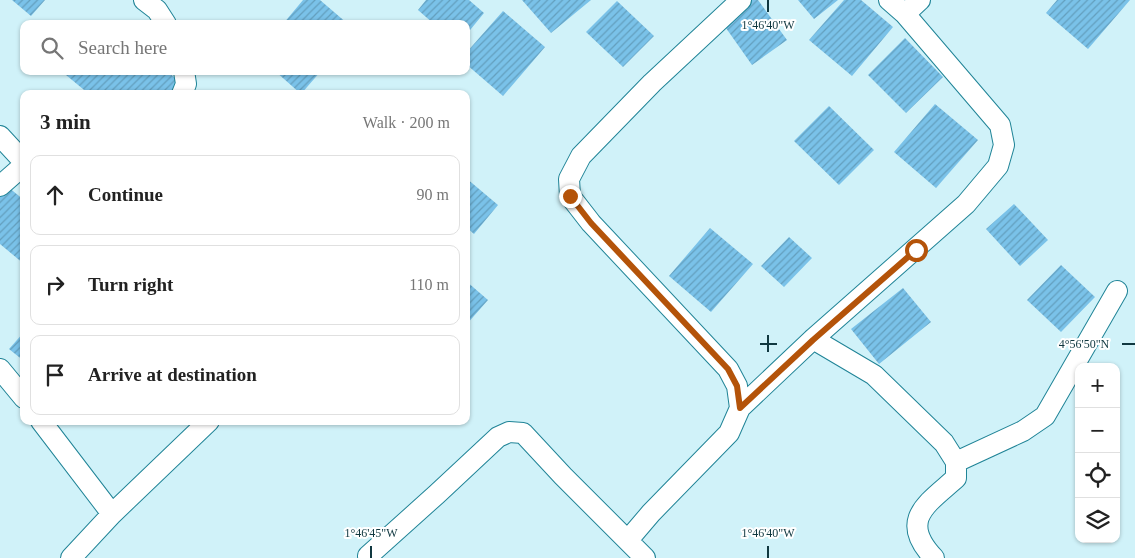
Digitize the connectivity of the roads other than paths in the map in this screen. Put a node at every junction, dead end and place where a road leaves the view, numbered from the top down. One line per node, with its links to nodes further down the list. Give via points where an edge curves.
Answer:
1 (144, 0): 6 (street)
2 (741, 0): 17 (street, via 652,83 581,156 569,179 570,196 591,223 728,369 737,386)
3 (889, 0): 5 (street)
4 (920, 0): 5 (street)
5 (905, 14): 14 (street, via 1000,125 1004,145 998,166 966,204)
6 (163, 20)
7 (185, 75): 8 (street)
8 (184, 90)
9 (0, 136): 10 (street)
10 (20, 159)
11 (20, 168): 12 (street)
12 (0, 186)
13 (1117, 291): 20 (street, via 1045,416 1023,431)
14 (813, 340): 17 (street); 20 (street, via 874,375 944,443)
15 (0, 369): 16 (street)
16 (20, 393)
17 (740, 408): 22 (street, via 729,433)
18 (44, 425): 21 (street)
19 (205, 425): 21 (street)
20 (956, 462): 26 (street, via 956,478 923,508 916,528 920,540)
21 (112, 514): 24 (street)
22 (628, 540): 23 (street, via 523,433 509,432 498,437); 25 (street)
23 (368, 556)
24 (71, 558)
25 (645, 558)
26 (934, 558)

